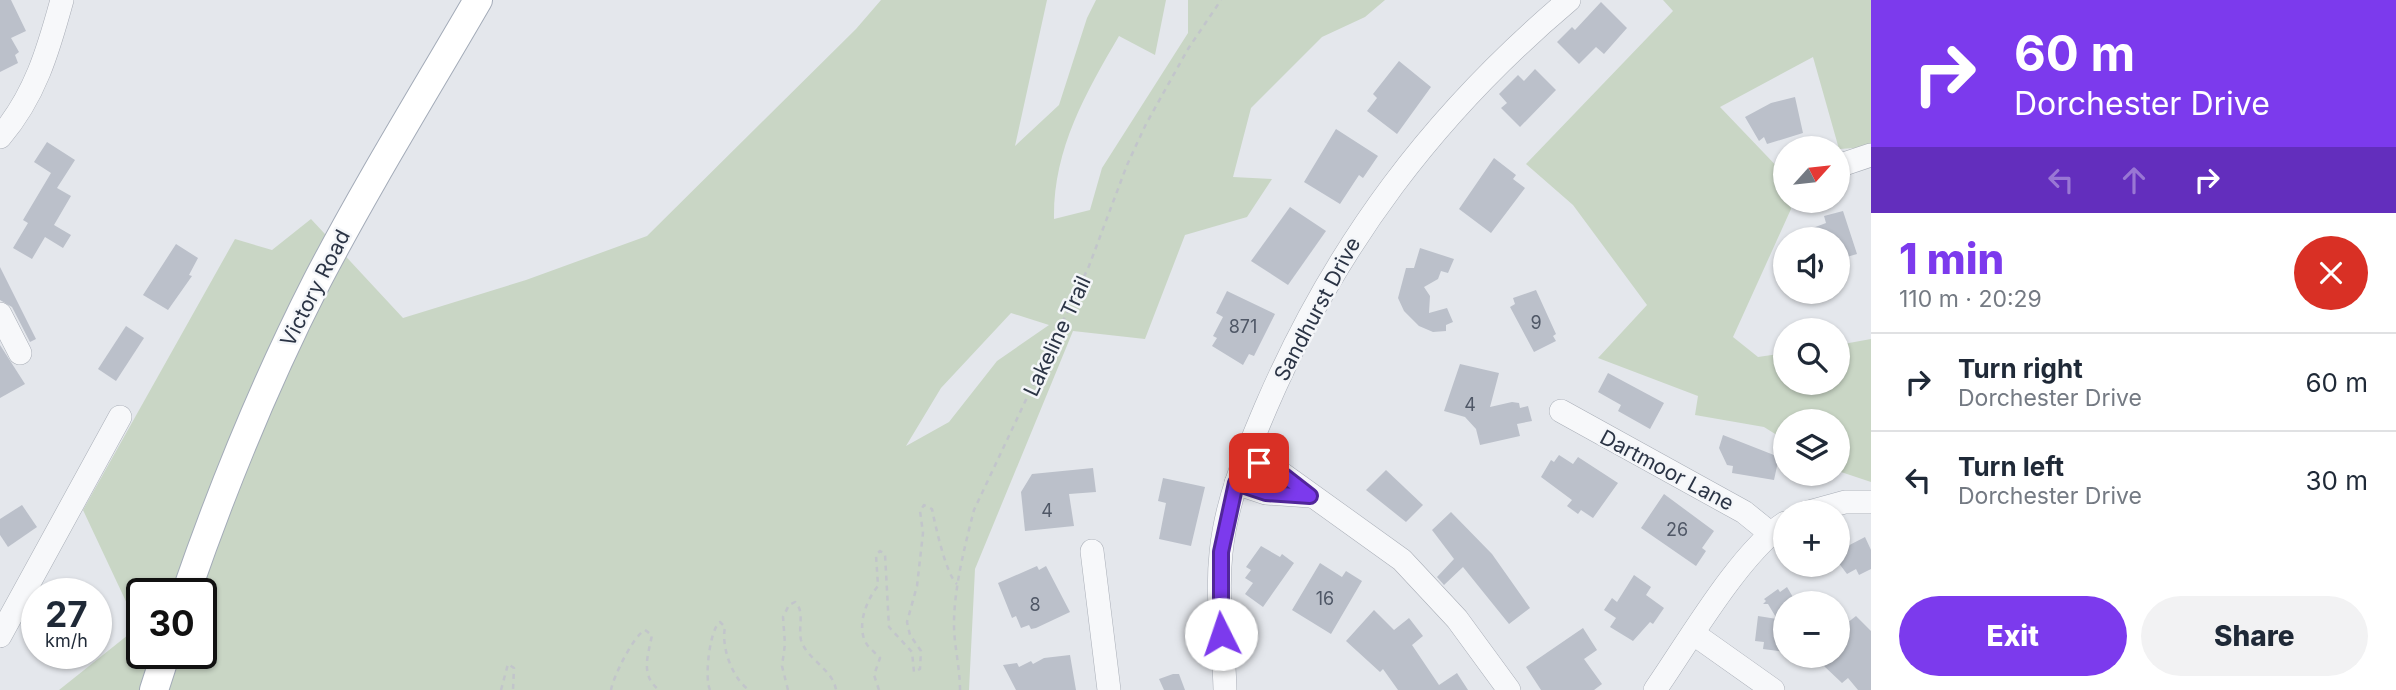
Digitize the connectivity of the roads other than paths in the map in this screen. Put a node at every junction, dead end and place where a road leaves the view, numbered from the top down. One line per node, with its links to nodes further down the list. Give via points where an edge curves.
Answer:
1 (62, 0): 4 (street, via 37,81)
2 (478, 0): 19 (main road, Victory Road, via 298,319 232,469)
3 (1569, 0): 11 (street, Sandhurst Drive, via 1457,106 1365,222 1316,301)
4 (0, 137)
5 (1871, 155): 6 (street)
6 (1850, 162)
7 (0, 314): 8 (street)
8 (20, 353)
9 (1561, 411): 16 (street, Dartmoor Lane)
10 (120, 416): 21 (street)
11 (1245, 457): 12 (street, Sandhurst Drive); 13 (street, via 1274,468)
12 (1236, 483): 13 (street, via 1266,493); 25 (street, Sandhurst Drive, via 1220,563)
13 (1310, 496): 26 (street, via 1384,545 1420,577)
14 (1850, 502): 15 (street)
15 (1871, 502)
16 (1773, 526)
17 (1773, 533): 20 (street, via 1749,556)
18 (1092, 551): 24 (street)
19 (192, 578)
20 (1694, 634): 27 (street); 28 (street)
21 (0, 636)
22 (160, 669): 23 (main road)
23 (153, 690)
24 (1109, 690)
25 (1226, 690)
26 (1509, 690)
27 (1655, 690)
28 (1773, 690)

